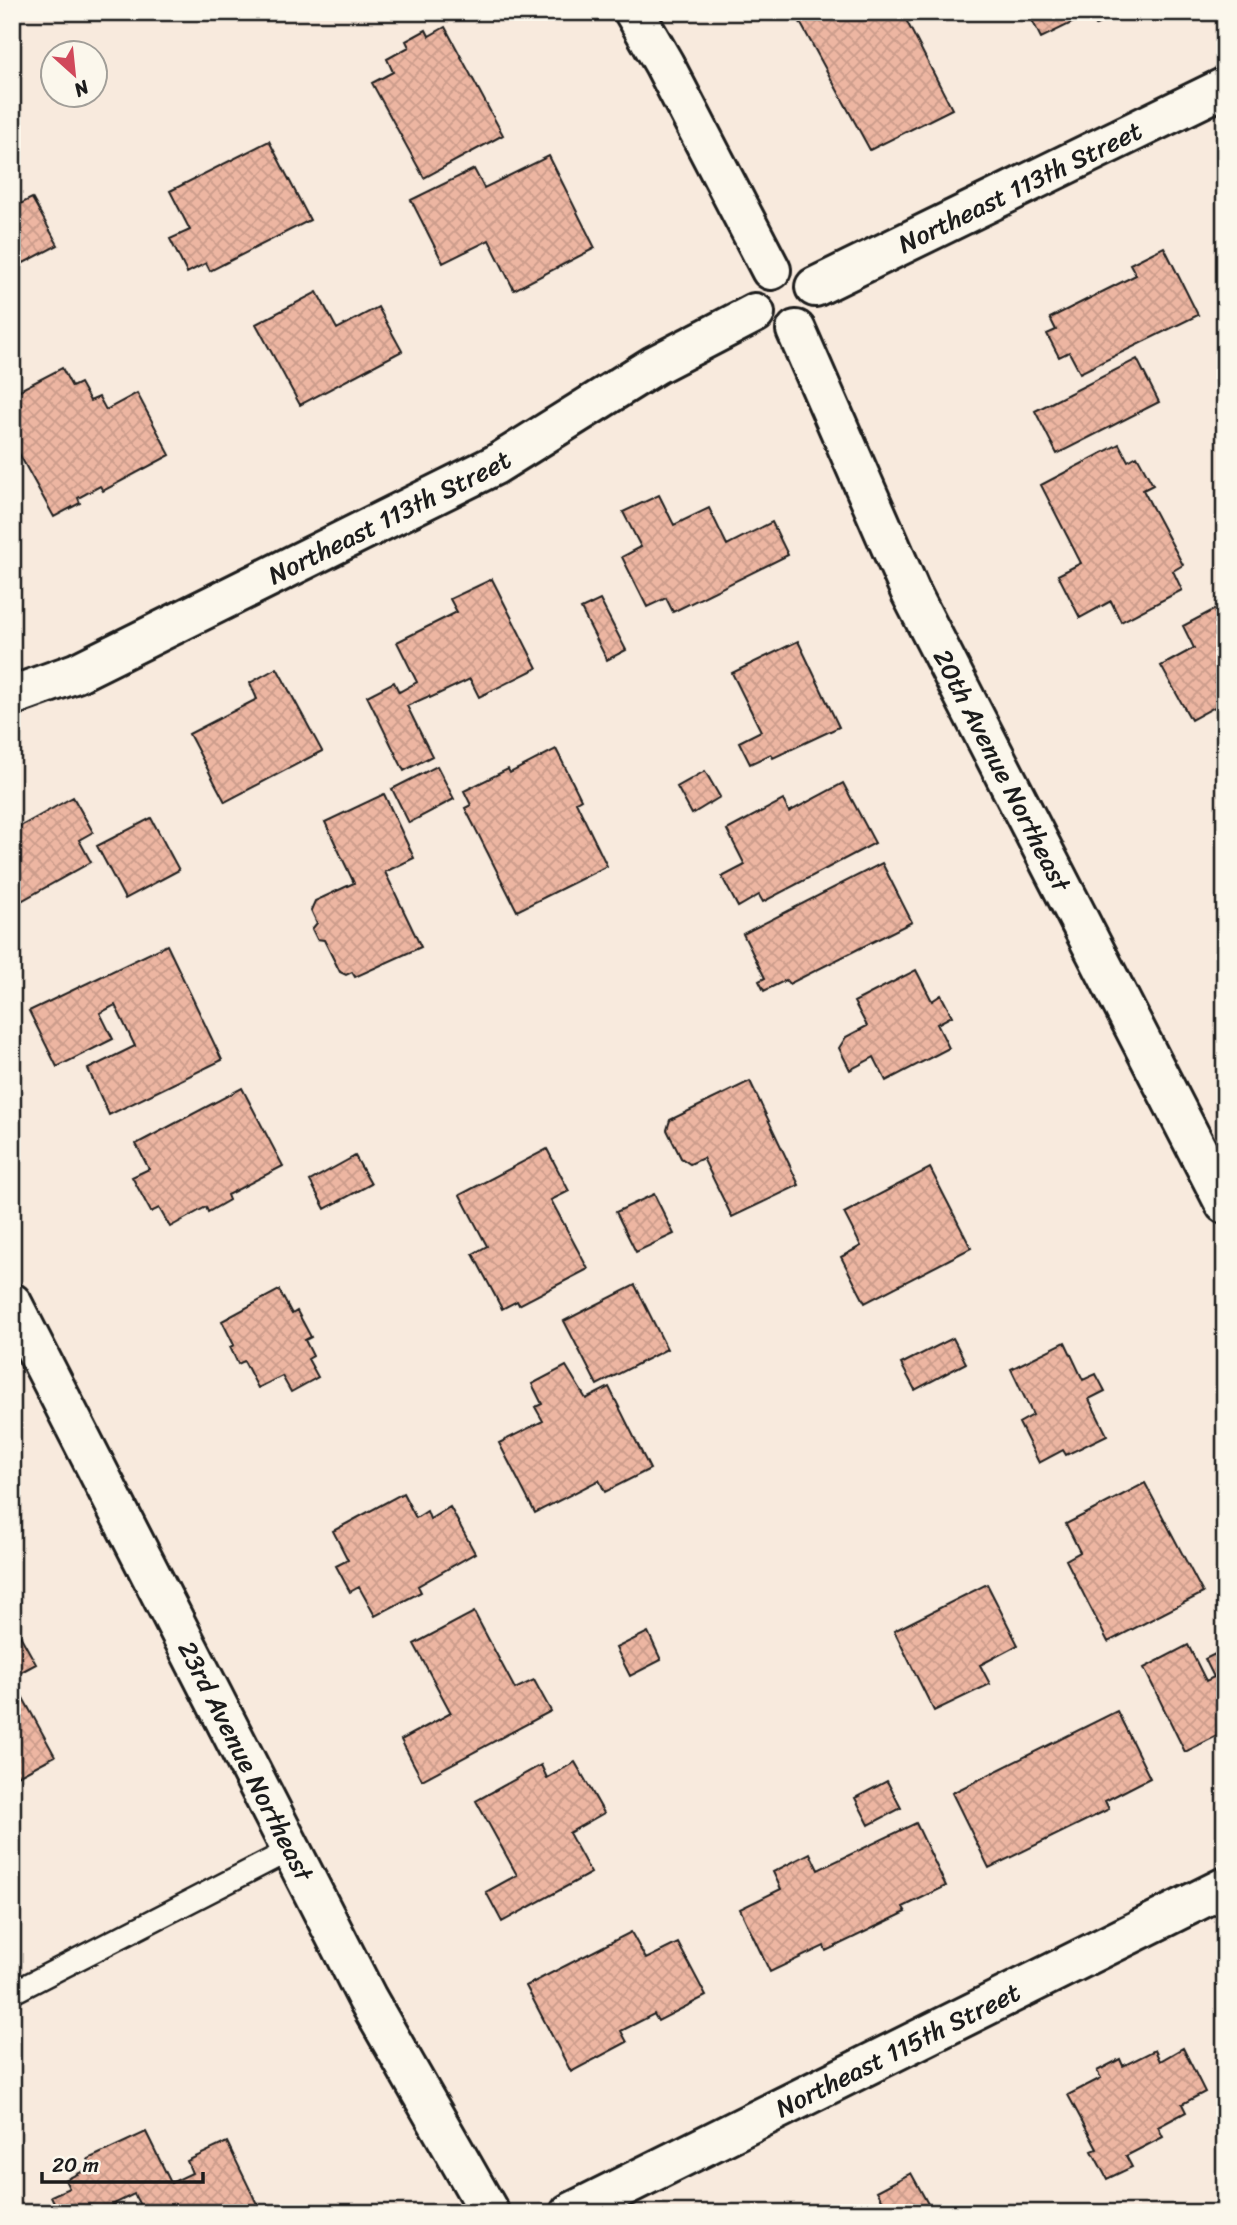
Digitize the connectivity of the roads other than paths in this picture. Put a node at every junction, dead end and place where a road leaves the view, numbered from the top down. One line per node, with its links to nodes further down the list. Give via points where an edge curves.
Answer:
1 (634, 12): 3 (street)
2 (1225, 87): 4 (street, Northeast 113th Street)
3 (771, 270): 4 (street, via 796,268); 5 (street, via 753,288)
4 (815, 287): 6 (street, via 816,312)
5 (755, 313): 6 (street, via 768,328); 7 (street, Northeast 113th Street, via 655,365 495,465 76,673)
6 (796, 330): 8 (street, 20th Avenue Northeast, via 911,593)
7 (12, 696)
8 (1225, 1203)
9 (12, 1304): 10 (street, 23rd Avenue Northeast)
10 (292, 1849): 12 (lane); 13 (street, 23rd Avenue Northeast, via 367,1998)
11 (1225, 1887): 15 (street, Northeast 115th Street)
12 (12, 1993)
13 (489, 2212): 14 (street, via 507,2208)
14 (522, 2213)
15 (570, 2213)

